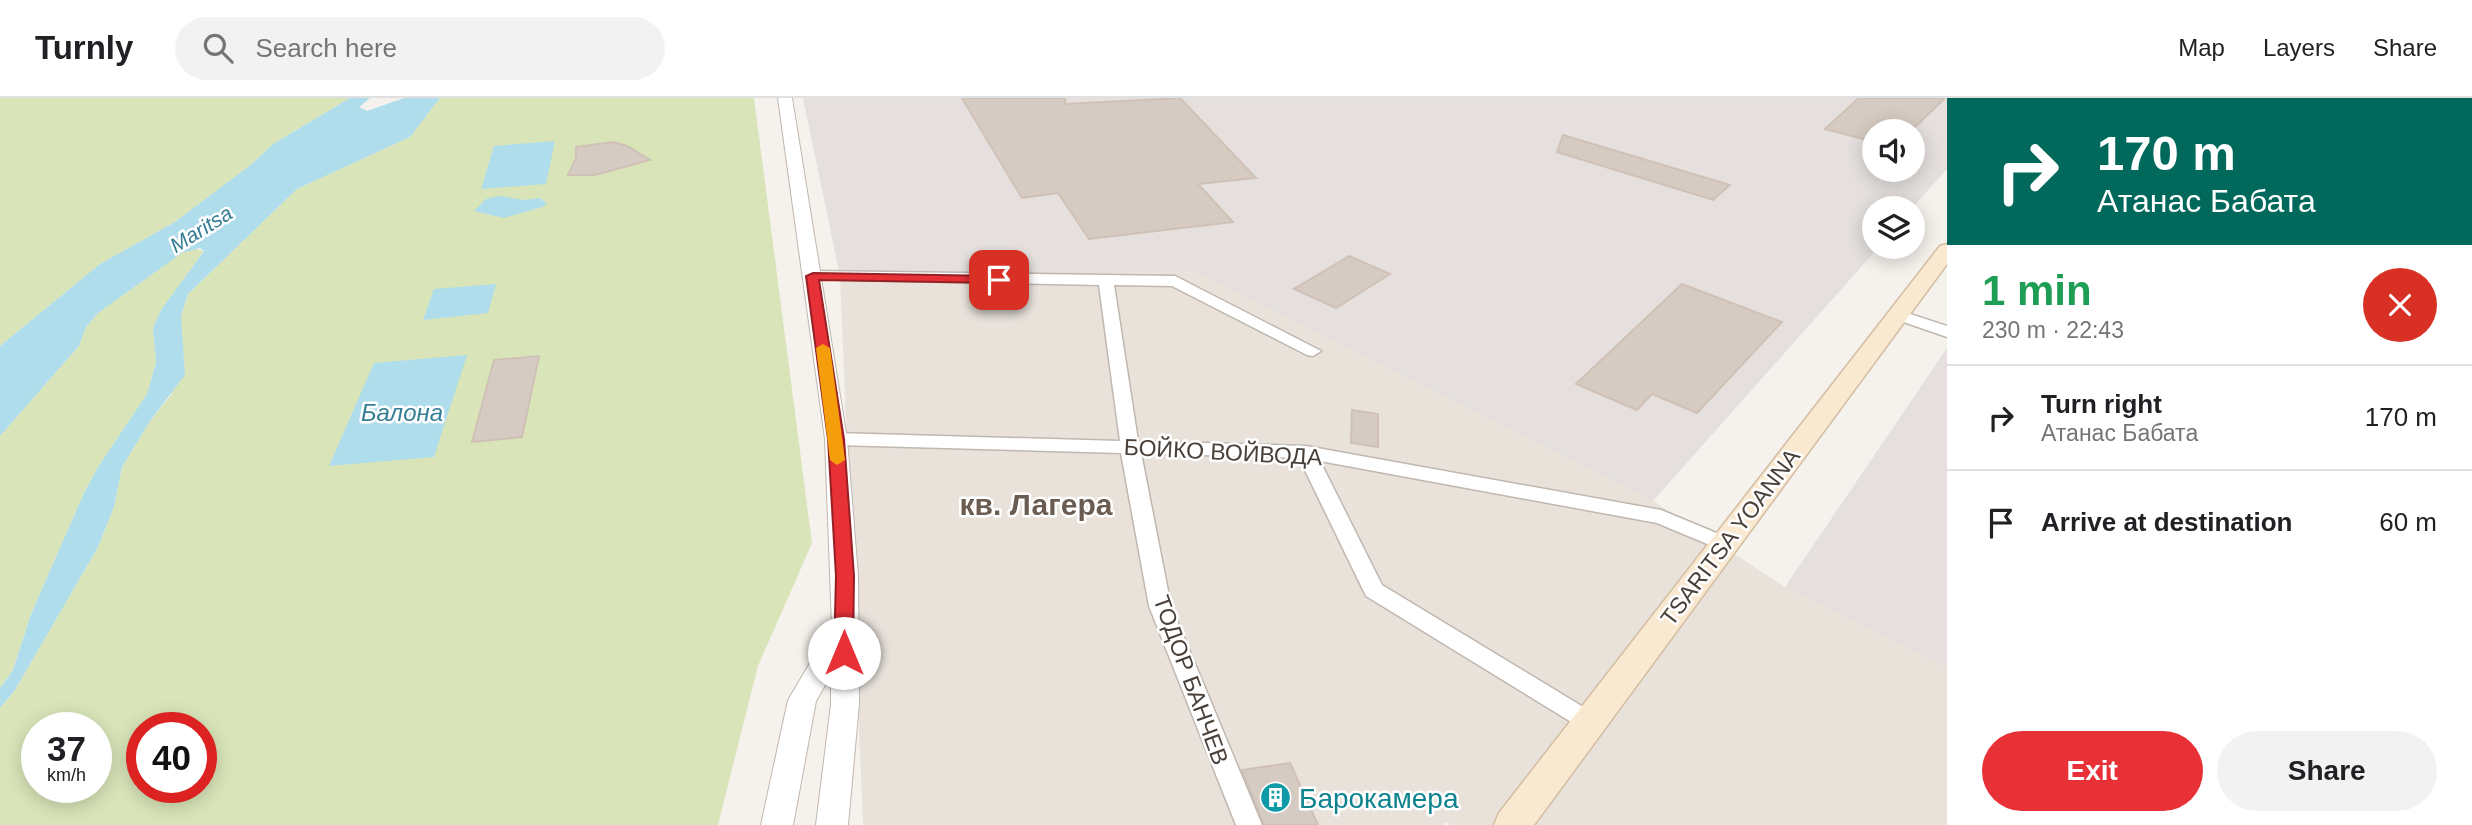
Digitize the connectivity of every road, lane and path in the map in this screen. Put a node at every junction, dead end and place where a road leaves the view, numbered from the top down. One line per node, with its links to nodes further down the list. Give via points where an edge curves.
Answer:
1 (785, 98): 3 (street)
2 (1947, 250): 5 (main road, TSARITSA YOANNA)
3 (813, 276): 4 (street); 8 (street)
4 (1106, 282): 7 (street, via 1175,281); 9 (street, ТОДОР БАНЧЕВ)
5 (1898, 315): 6 (street); 11 (main road, TSARITSA YOANNA)
6 (1947, 332)
7 (1313, 351)
8 (836, 439): 9 (street, БОЙКО ВОЙВОДА); 12 (street)
9 (1130, 448): 10 (street, БОЙКО ВОЙВОДА); 16 (street, ТОДОР БАНЧЕВ, via 1160,606)
10 (1306, 452): 11 (street, БОЙКО ВОЙВОДА, via 1661,517); 13 (street, via 1374,590)
11 (1724, 544): 13 (main road, TSARITSA YOANNA)
12 (844, 628): 14 (street, via 802,700); 15 (street, via 845,704)
13 (1589, 723): 17 (main road, TSARITSA YOANNA)
14 (777, 825)
15 (832, 825)
16 (1248, 825)
17 (1512, 825)

